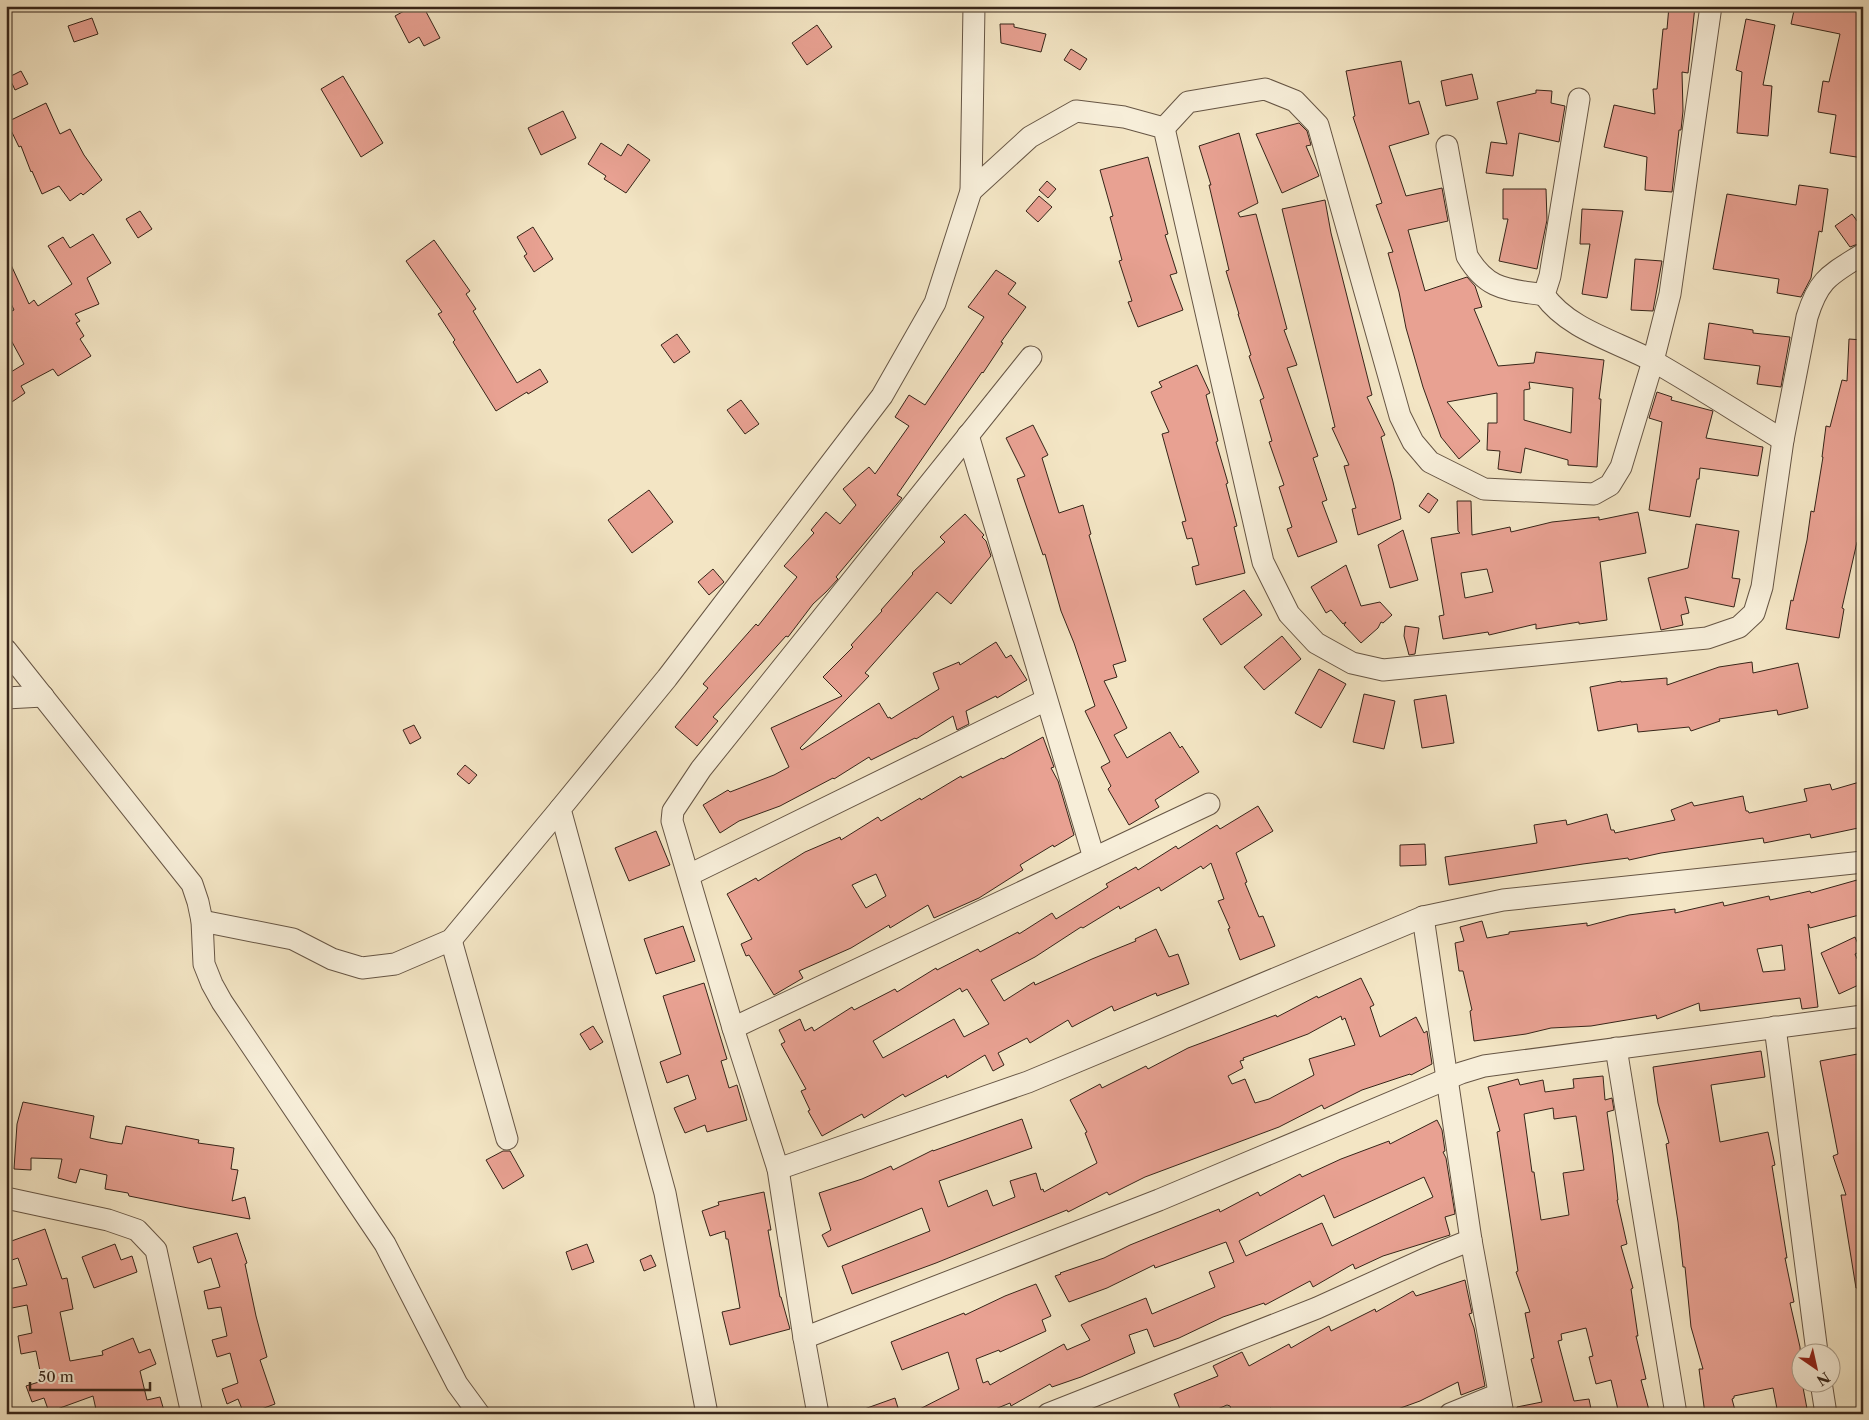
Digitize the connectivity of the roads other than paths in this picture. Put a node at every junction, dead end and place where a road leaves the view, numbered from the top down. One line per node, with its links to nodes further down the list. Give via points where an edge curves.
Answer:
1 (974, 6): 6 (street)
2 (1711, 6): 10 (street, via 1670,294)
3 (1579, 99): 8 (street, via 1550,276)
4 (1164, 128): 6 (street, via 1124,117 1076,111 1030,138); 10 (street, via 1188,102 1265,89 1295,101 1318,125 1400,416 1413,442 1430,462 1452,474 1484,489 1594,494 1610,485 1621,467); 12 (street, via 1263,562 1289,614 1316,643 1352,663 1382,670 1707,638 1740,627 1754,613 1762,587)
5 (1447, 146): 8 (street, via 1467,256 1475,269 1487,281 1501,288)
6 (971, 191): 18 (street, via 935,303 882,396 667,678)
7 (1863, 254): 12 (street, via 1826,277 1813,298)
8 (1544, 295): 10 (street, via 1566,319)
9 (1031, 357): 11 (street)
10 (1653, 361): 12 (street)
11 (968, 435): 16 (street); 21 (street, via 679,800 672,821)
12 (1783, 440)
13 (6, 650): 14 (street)
14 (43, 696): 15 (street); 23 (street, via 192,884)
15 (6, 698)
16 (1046, 700): 19 (street); 21 (street)
17 (1209, 804): 19 (street)
18 (560, 810): 24 (street); 40 (street, via 665,1193)
19 (1094, 858): 27 (street)
20 (1863, 862): 22 (street, via 1503,900)
21 (689, 875): 27 (street)
22 (1423, 917): 29 (street); 31 (street, via 1028,1082)
23 (202, 921): 24 (street, via 293,939 332,959 362,968 394,964); 39 (street, via 204,964 222,1002 385,1244 457,1384)
24 (452, 940): 30 (street)
25 (1863, 1016): 26 (street)
26 (1775, 1027): 28 (street); 35 (street)
27 (733, 1028): 31 (street)
28 (1616, 1048): 29 (street, via 1484,1066); 44 (street)
29 (1447, 1078): 33 (street); 34 (street, via 1159,1200)
30 (507, 1139)
31 (778, 1169): 34 (street)
32 (6, 1198): 38 (street, via 108,1220 137,1230 156,1250)
33 (1471, 1240): 37 (street); 42 (street, via 1317,1308)
34 (804, 1338): 41 (street)
35 (1816, 1342)
36 (1823, 1392): 45 (street)
37 (1501, 1404): 43 (street)
38 (192, 1414)
39 (480, 1414)
40 (707, 1414)
41 (818, 1414)
42 (1048, 1414)
43 (1450, 1414)
44 (1676, 1414)
45 (1826, 1414)

